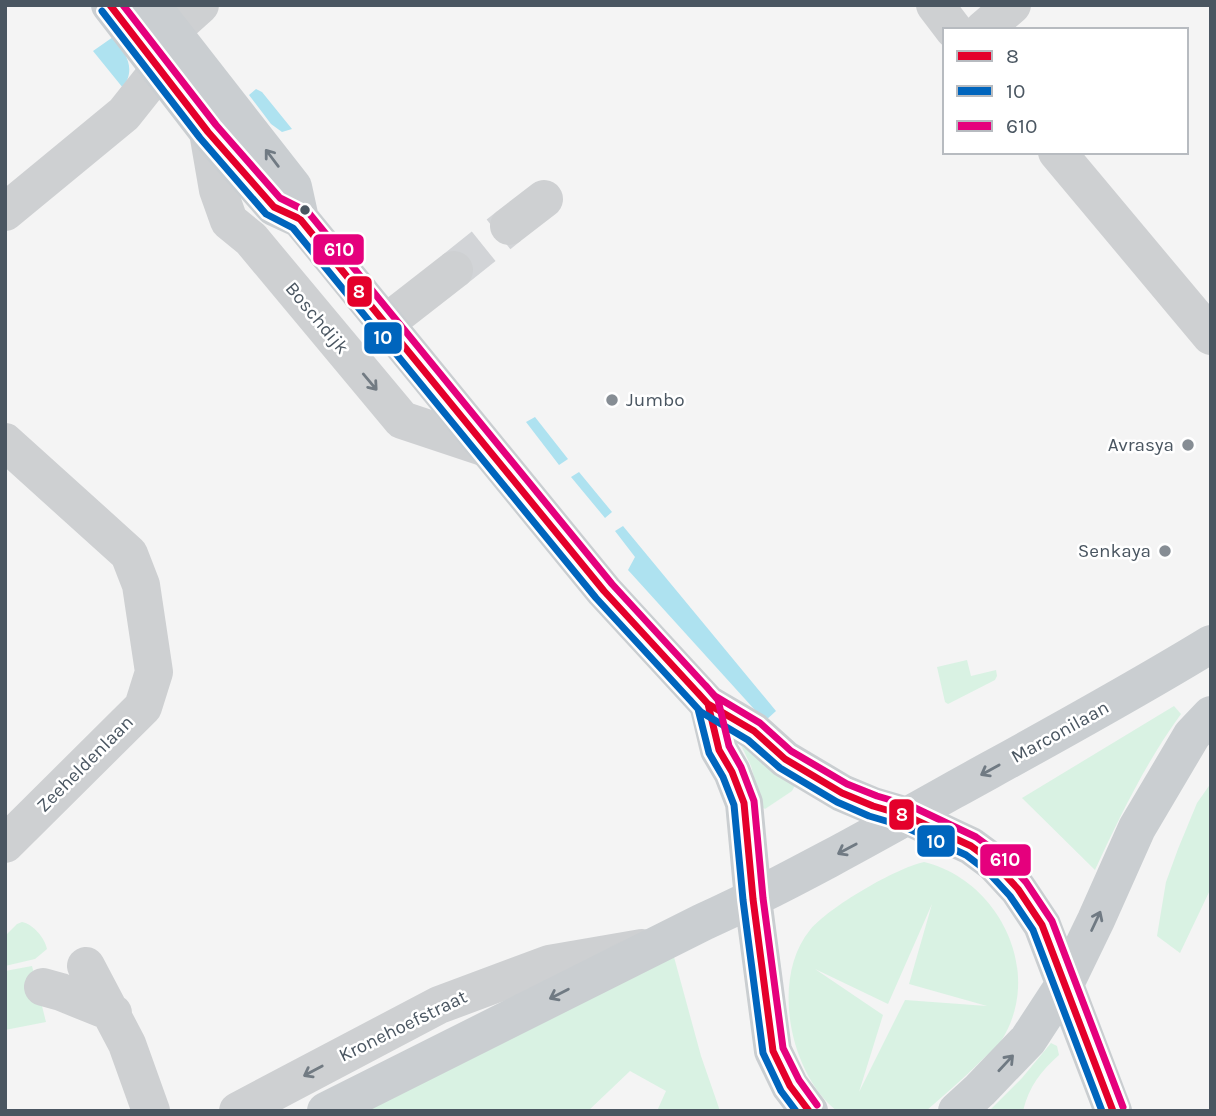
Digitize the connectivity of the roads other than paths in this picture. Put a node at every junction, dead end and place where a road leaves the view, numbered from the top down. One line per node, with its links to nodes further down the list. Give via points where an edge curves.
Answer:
1 (110, 5): 8 (main road, Boschdijk)
2 (200, 5): 5 (street)
3 (935, 5): 6 (street)
4 (1012, 5): 7 (street)
5 (161, 18): 8 (street); 13 (main road, Boschdijk, one-way to 5, via 293,187)
6 (952, 28)
7 (986, 28)
8 (159, 70): 9 (main road, Boschdijk); 12 (street, via 124,114)
9 (208, 132): 13 (main road, Boschdijk, via 274,207); 19 (street, Boschdijk, one-way to 19, via 218,190 229,221 251,239 402,420)
10 (1059, 154): 17 (street)
11 (544, 199): 14 (street)
12 (5, 212)
13 (300, 219): 16 (main road, Boschdijk)
14 (509, 226)
15 (454, 270): 16 (street)
16 (387, 323): 19 (main road, Boschdijk)
17 (1211, 335)
18 (5, 442): 24 (street, Zeeheldenlaan, via 128,554 141,585 155,672 144,707)
19 (486, 448): 21 (main road, Boschdijk, via 604,591)
20 (1211, 644): 23 (main road, Marconilaan, one-way to 23)
21 (708, 704): 23 (main road, Boschdijk, via 842,793); 25 (main road, Boschdijk, via 719,750 744,803)
22 (1211, 715): 28 (main road, one-way to 22, via 1137,828 1192,735)
23 (907, 816): 25 (main road, Marconilaan, one-way to 25); 28 (main road, Boschdijk, via 955,837 994,863 1018,888 1042,925)
24 (5, 844)
25 (752, 899): 26 (main road, Kronehoefstraat); 34 (main road, Boschdijk, via 774,1051 790,1086)
26 (659, 945): 32 (street, Kronehoefstraat, one-way to 32, via 549,964 439,1004); 33 (main road, Kronehoefstraat, one-way to 33)
27 (86, 966): 30 (street)
28 (1066, 982): 35 (main road, one-way to 28, via 1028,1040); 36 (main road, Boschdijk)
29 (43, 987): 30 (street)
30 (113, 1013): 31 (street)
31 (151, 1111)
32 (238, 1111)
33 (326, 1111)
34 (809, 1111)
35 (957, 1111)
36 (1113, 1111)

